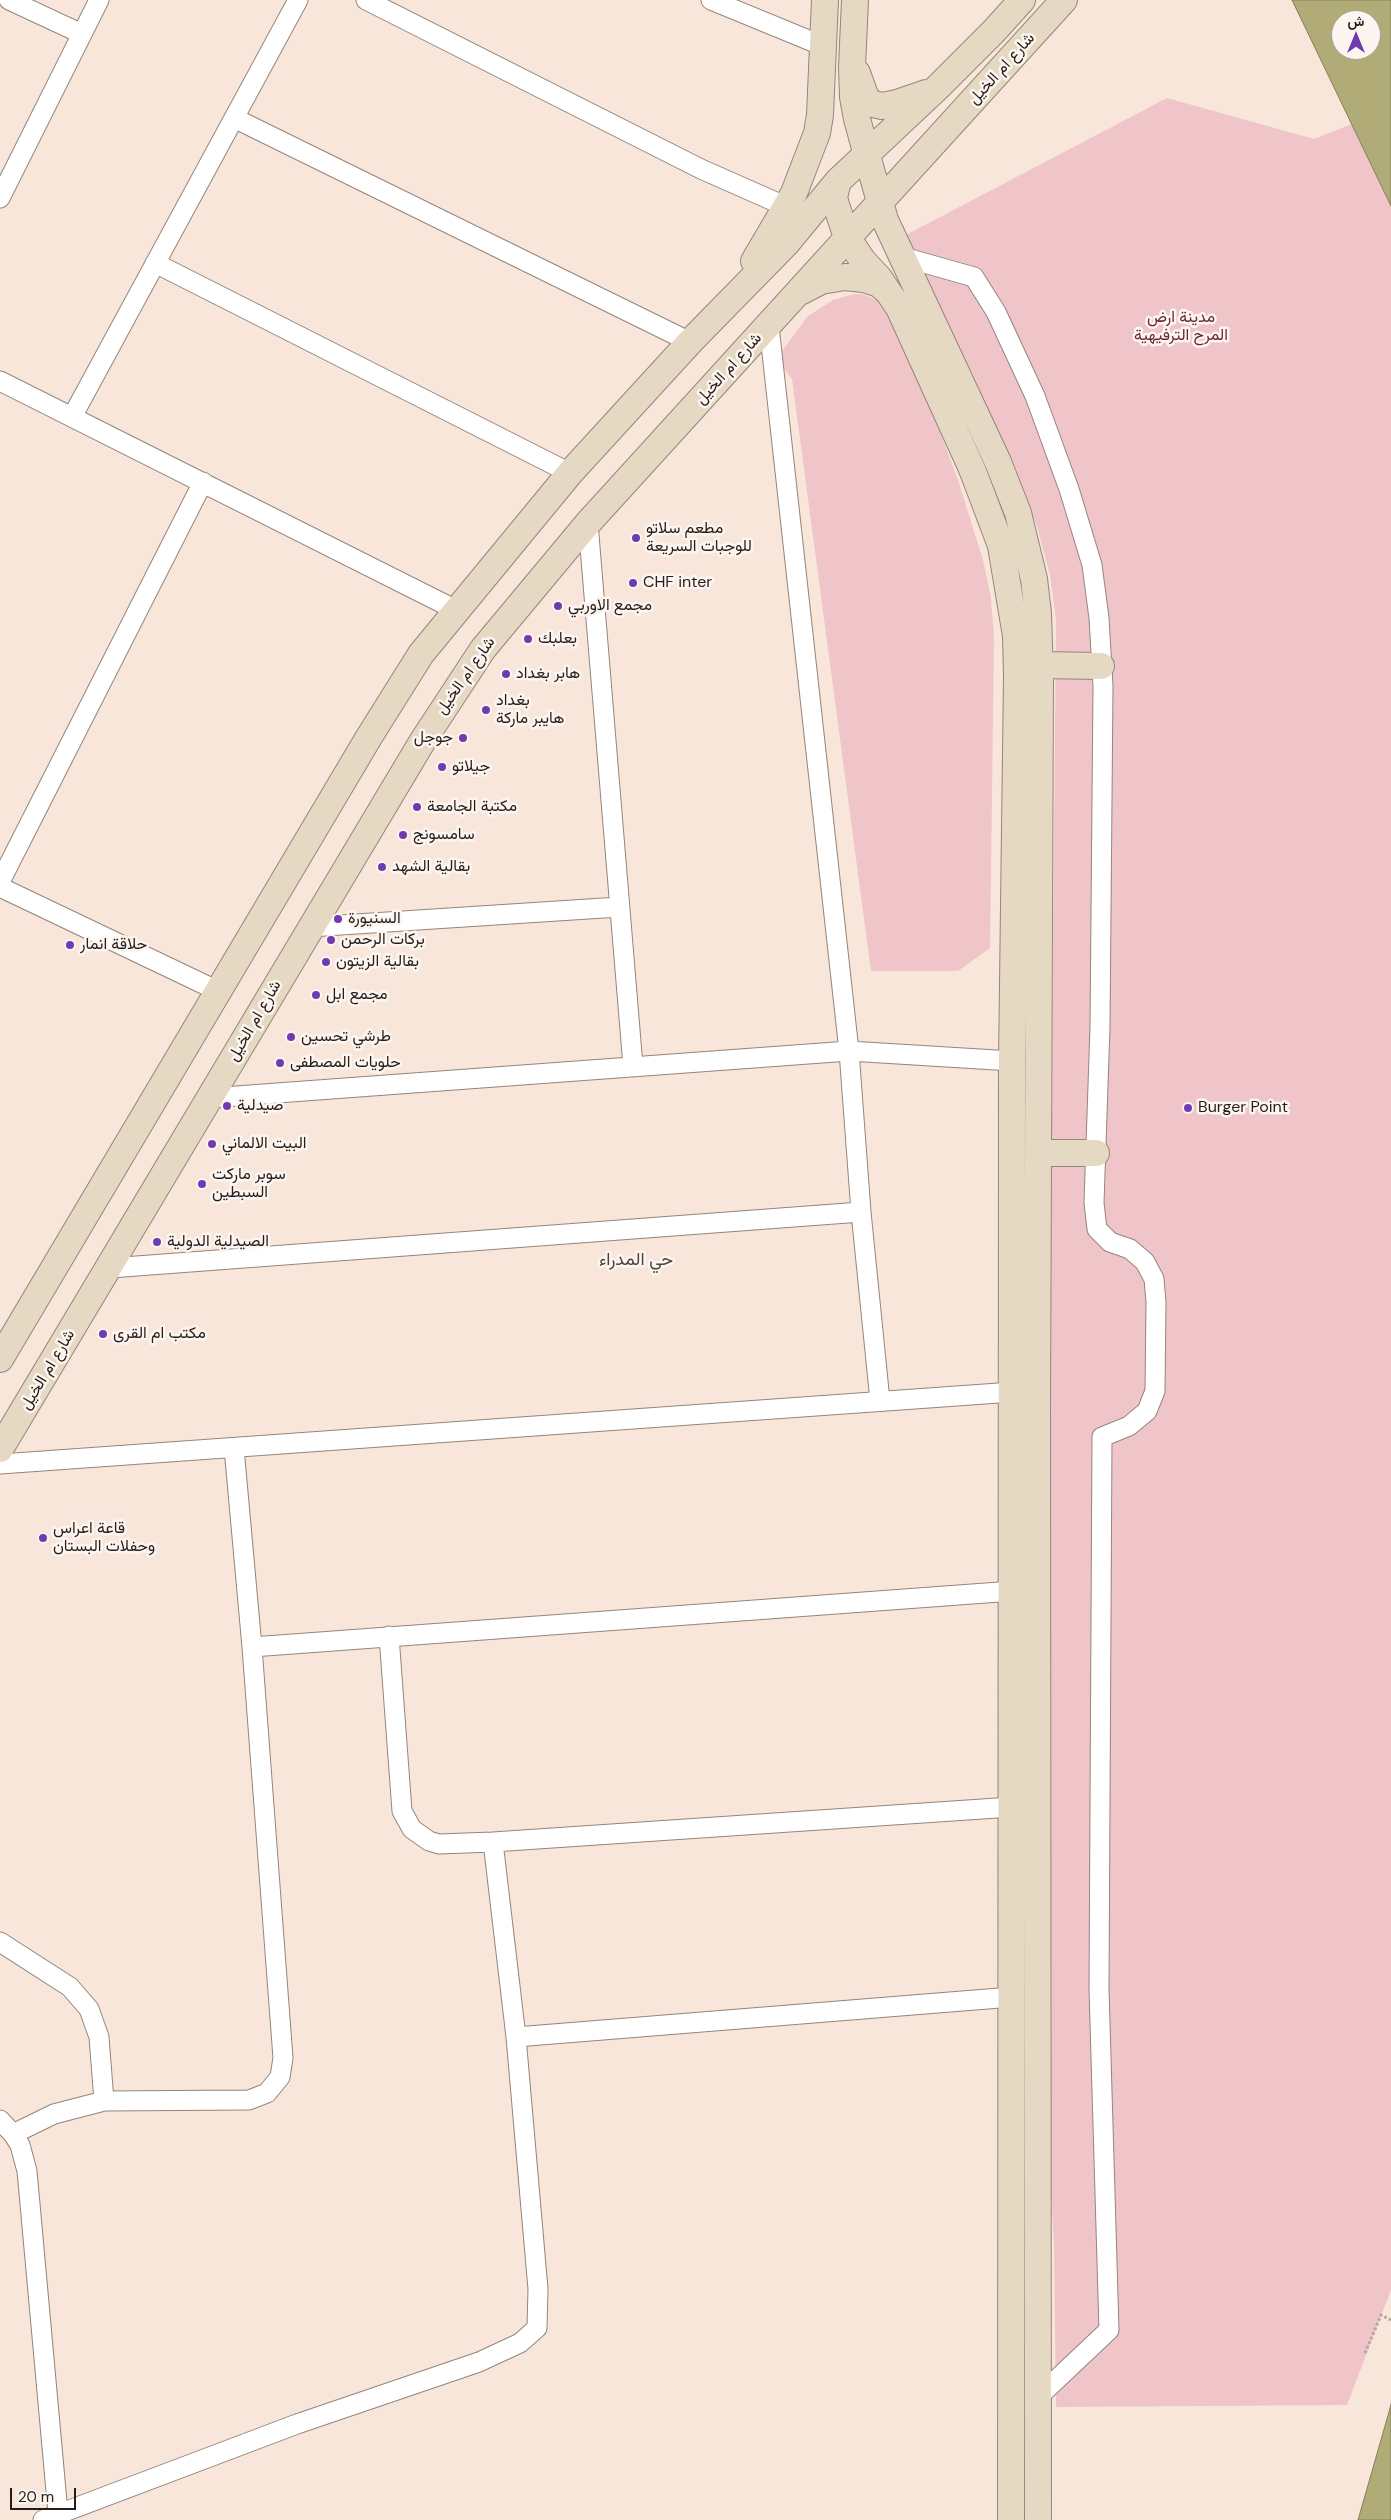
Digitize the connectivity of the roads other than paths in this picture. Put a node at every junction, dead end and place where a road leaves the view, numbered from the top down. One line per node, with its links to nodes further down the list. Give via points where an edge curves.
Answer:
1 (9, 0): 10 (street)
2 (99, 0): 10 (street)
3 (298, 0): 14 (street)
4 (366, 0): 20 (street, via 701,169)
5 (711, 0): 11 (street)
6 (825, 0): 11 (main road)
7 (855, 0): 12 (main road)
8 (1022, 0): 13 (main road, شارع ام الخيل)
9 (1064, 0): 16 (main road, شارع ام الخيل)
10 (82, 34): 18 (street)
11 (823, 46): 20 (main road, via 817,133)
12 (852, 53): 13 (main road, via 861,87 873,104 897,103); 15 (main road, via 853,97)
13 (938, 88): 15 (main road, شارع ام الخيل)
14 (234, 118): 23 (street); 28 (street)
15 (866, 154): 17 (main road, شارع ام الخيل); 19 (main road)
16 (907, 174): 19 (main road, شارع ام الخيل); 22 (main road, via 897,205)
17 (838, 181): 21 (main road, via 834,197); 26 (main road, شارع ام الخيل, via 786,244)
18 (0, 198)
19 (881, 203): 21 (main road, شارع ام الخيل); 22 (main road)
20 (786, 207): 26 (main road)
21 (847, 237): 24 (main road, شارع ام الخيل); 25 (main road)
22 (897, 247): 35 (main road, via 998,462 1018,513 1034,579); 36 (street, via 974,276 1015,350 1069,489 1092,565)
23 (155, 263): 30 (street); 31 (street)
24 (797, 293): 25 (main road, via 821,281 845,277 879,284); 27 (main road, شارع ام الخيل)
25 (890, 294): 43 (main road, via 911,332 972,468 1001,546 1016,636)
26 (720, 314): 28 (main road, شارع ام الخيل)
27 (769, 326): 33 (main road, شارع ام الخيل); 42 (street)
28 (690, 342): 31 (main road, شارع ام الخيل)
29 (0, 381): 30 (street)
30 (72, 417): 32 (street)
31 (570, 473): 34 (main road, شارع ام الخيل)
32 (203, 482): 34 (street); 37 (street)
33 (588, 523): 39 (street); 40 (main road, شارع ام الخيل, via 467,671)
34 (456, 610): 41 (main road, شارع ام الخيل, via 421,654 369,737)
35 (1040, 664): 36 (main road); 46 (main road)
36 (1101, 666): 47 (street, via 1100,1017)
37 (0, 882)
38 (0, 887): 41 (street)
39 (618, 907): 40 (street); 44 (street)
40 (310, 927): 45 (main road, شارع ام الخيل)
41 (218, 991): 50 (main road, شارع ام الخيل)
42 (850, 1051): 43 (street); 44 (street); 48 (street)
43 (1012, 1061): 51 (main road)
44 (634, 1066): 45 (street)
45 (209, 1098): 49 (main road, شارع ام الخيل)
46 (1038, 1153): 47 (main road); 67 (main road)
47 (1096, 1153): 67 (street, via 1094,1202 1097,1228 1110,1242 1135,1253 1145,1262 1154,1279 1154,1390 1147,1411 1129,1426 1102,1437 1099,1989 1109,2330)
48 (861, 1212): 49 (street); 52 (street)
49 (110, 1268): 54 (main road, شارع ام الخيل)
50 (0, 1359)
51 (1013, 1392): 52 (street); 56 (main road)
52 (880, 1402): 53 (street)
53 (234, 1448): 55 (street); 58 (street)
54 (0, 1449)
55 (0, 1464)
56 (1013, 1591): 57 (street); 59 (main road)
57 (389, 1636): 58 (street); 60 (street, via 401,1801 406,1821 420,1836 434,1842)
58 (252, 1647): 64 (street, via 283,2058 280,2077 267,2093 249,2100)
59 (1012, 1808): 60 (street); 62 (main road)
60 (493, 1842): 63 (street)
61 (0, 1942): 64 (street, via 70,1987 89,2009 99,2037)
62 (1012, 1997): 63 (street); 69 (main road)
63 (516, 2037): 68 (street, via 538,2289 537,2328 520,2342 479,2362 297,2424)
64 (104, 2101): 66 (street, via 54,2114)
65 (0, 2120): 66 (street)
66 (13, 2134): 68 (street, via 27,2171)
67 (1038, 2397): 70 (main road)
68 (51, 2516)
69 (1011, 2520)
70 (1038, 2520)

